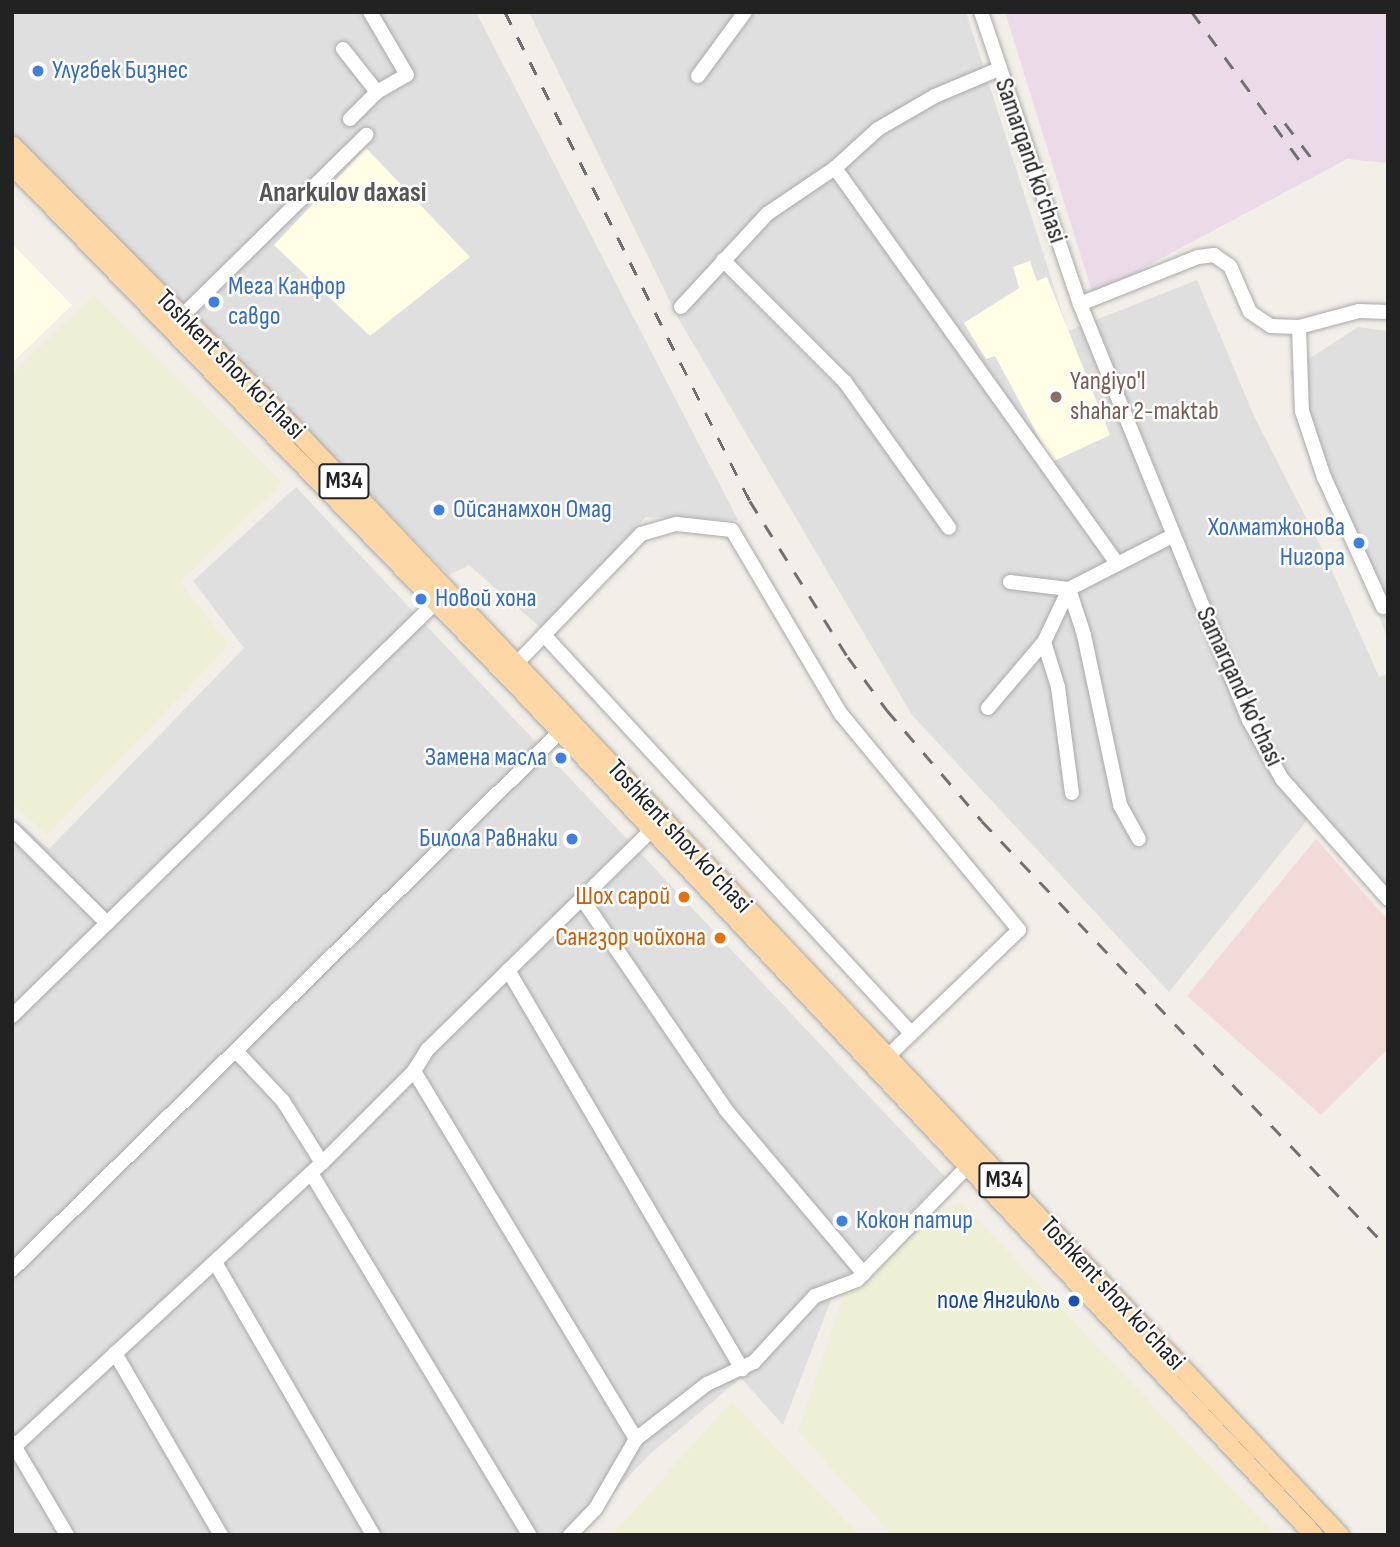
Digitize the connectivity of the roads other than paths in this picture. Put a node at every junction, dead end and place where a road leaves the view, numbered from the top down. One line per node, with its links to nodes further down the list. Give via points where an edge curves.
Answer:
1 (370, 12): 7 (street, via 407,75)
2 (745, 12): 6 (street)
3 (981, 12): 5 (street, Samarqand ko'chasi)
4 (343, 49): 7 (street)
5 (999, 69): 12 (street, via 934,96 878,129); 14 (street, Samarqand ko'chasi)
6 (698, 76)
7 (377, 92): 8 (street)
8 (350, 120)
9 (366, 135): 17 (street)
10 (12, 145): 17 (main road, Toshkent shox ko'chasi / M34)
11 (12, 165): 24 (main road, Toshkent shox ko'chasi / M34)
12 (835, 168): 13 (street, via 767,214); 21 (street)
13 (723, 260): 15 (street); 19 (street, via 845,382)
14 (1080, 304): 18 (street, via 1198,257 1214,255 1230,266 1247,308 1257,319 1271,326); 20 (street, Samarqand ko'chasi)
15 (681, 307)
16 (1388, 312): 18 (street, via 1359,311)
17 (181, 317): 28 (main road, Toshkent shox ko'chasi / M34, via 282,416)
18 (1299, 327): 25 (street, via 1302,411 1324,477)
19 (949, 528)
20 (1172, 536): 21 (street); 36 (street, Samarqand ko'chasi, via 1264,750 1282,779)
21 (1116, 564): 23 (street)
22 (1010, 582): 23 (street)
23 (1069, 589): 27 (street); 35 (street, via 1084,635 1120,804)
24 (436, 602): 30 (main road, Toshkent shox ko'chasi / M34); 38 (street)
25 (1383, 607)
26 (544, 635): 28 (street); 41 (street); 41 (street, via 641,534 677,524 732,530 841,714 1020,930)
27 (1044, 642): 29 (street); 32 (street, via 1058,687)
28 (516, 664): 31 (main road, Toshkent shox ko'chasi / M34)
29 (988, 708)
30 (560, 732): 31 (main road, Toshkent shox ko'chasi / M34); 42 (street)
31 (619, 783): 34 (main road, Toshkent shox ko'chasi / M34); 43 (main road, Toshkent shox ko'chasi / M34)
32 (1073, 793)
33 (12, 829): 38 (street)
34 (652, 831): 37 (street); 46 (main road, Toshkent shox ko'chasi / M34)
35 (1139, 839)
36 (1388, 899)
37 (583, 900): 39 (street); 50 (street, via 726,1110)
38 (107, 923): 40 (street)
39 (508, 970): 44 (street, via 428,1049); 52 (street)
40 (12, 1016)
41 (911, 1034): 43 (street)
42 (236, 1051): 45 (street, via 283,1101); 49 (street)
43 (887, 1056): 61 (main road, Toshkent shox ko'chasi / M34)
44 (414, 1071): 45 (street); 53 (street)
45 (322, 1163): 47 (street)
46 (966, 1168): 50 (street); 60 (main road, Toshkent shox ko'chasi / M34)
47 (311, 1173): 48 (street); 58 (street)
48 (216, 1264): 51 (street); 57 (street)
49 (12, 1270)
50 (864, 1274): 52 (street, via 815,1296)
51 (115, 1353): 54 (street); 56 (street)
52 (742, 1369): 53 (street, via 707,1384)
53 (636, 1439): 59 (street, via 596,1508)
54 (14, 1444): 55 (street)
55 (67, 1535)
56 (221, 1535)
57 (373, 1535)
58 (529, 1535)
59 (570, 1535)
60 (1314, 1535)
61 (1340, 1535)

